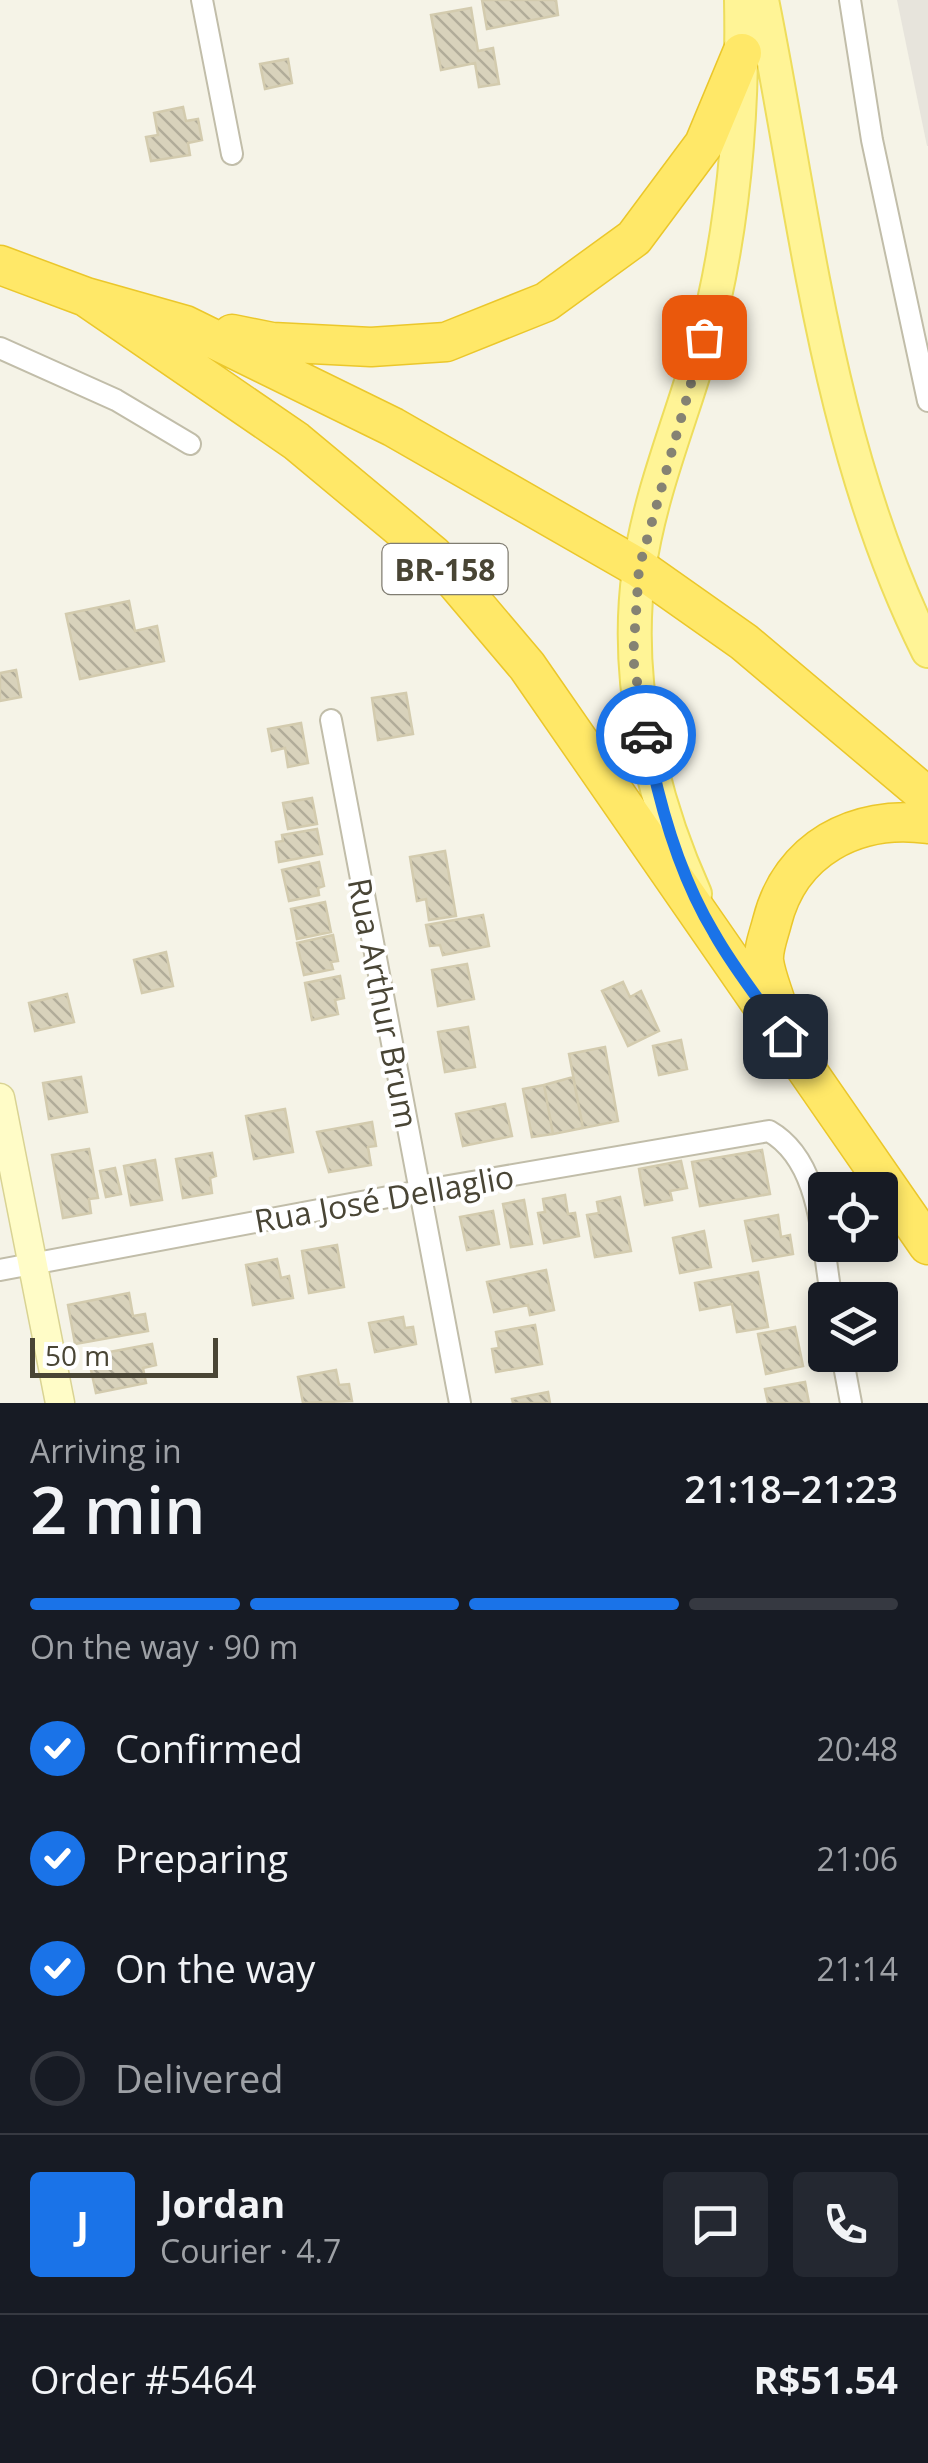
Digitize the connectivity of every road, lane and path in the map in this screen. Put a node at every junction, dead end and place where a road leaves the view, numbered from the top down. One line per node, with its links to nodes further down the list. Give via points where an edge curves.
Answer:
1 (202, 0): 6 (street)
2 (741, 0): 5 (main road)
3 (762, 0): 14 (main road, via 843,426 900,595)
4 (850, 0): 11 (street, via 872,140)
5 (742, 54): 9 (highway, via 704,144 634,238 546,302 446,342 371,347 272,342); 13 (main road, via 738,159 714,302)
6 (232, 154)
7 (0, 265): 8 (highway, BR-158)
8 (86, 297): 9 (highway, BR-158); 18 (highway, BR-158, via 296,441 433,555 528,666)
9 (185, 325): 13 (highway, BR-158, via 393,427)
10 (0, 348): 12 (street, via 116,400)
11 (928, 402)
12 (190, 444)
13 (639, 568): 16 (highway, BR-158, via 744,642); 18 (main road, via 633,658 654,776)
14 (928, 651)
15 (331, 720): 21 (street, Rua Arthur Brum)
16 (928, 797)
17 (928, 824): 19 (highway, via 901,820 848,829 805,861 778,899 763,957)
18 (713, 932): 19 (highway, BR-158)
19 (785, 1036): 22 (highway, BR-158)
20 (0, 1098): 23 (street)
21 (420, 1190): 23 (street, Rua José Dellaglio); 25 (street, Rua José Dellaglio, via 769,1131 792,1144 808,1173); 28 (street, Rua Arthur Brum)
22 (928, 1246)
23 (32, 1264): 24 (street, Rua José Dellaglio); 27 (street)
24 (0, 1270)
25 (829, 1282)
26 (845, 1372): 29 (street)
27 (60, 1403)
28 (460, 1403)
29 (851, 1403)

